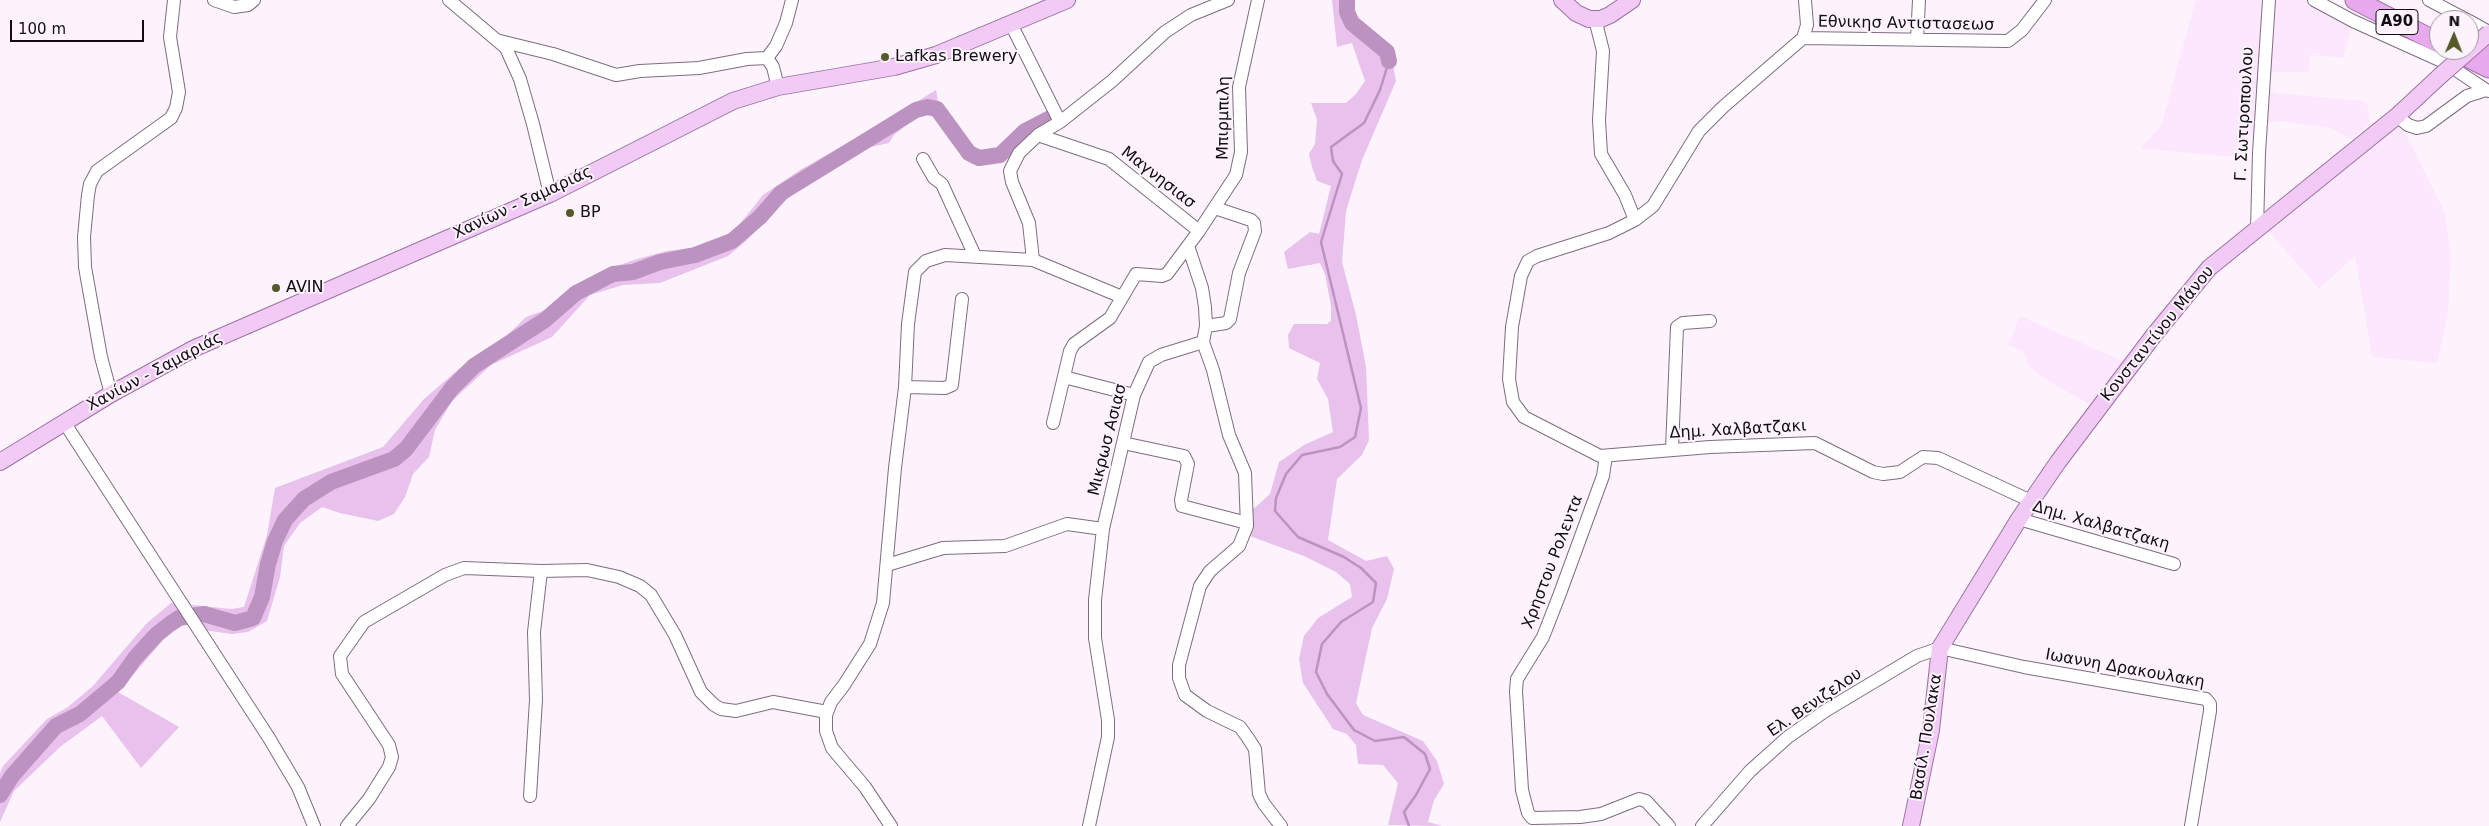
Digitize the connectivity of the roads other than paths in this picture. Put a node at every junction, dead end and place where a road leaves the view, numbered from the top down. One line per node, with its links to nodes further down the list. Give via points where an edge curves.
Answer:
1 (174, 0): 52 (street, via 170,31 179,92 176,108 171,118 97,171 88,196 85,266 101,358)
2 (214, 0): 3 (street, via 234,7 248,5)
3 (254, 0)
4 (449, 0): 26 (street)
5 (792, 0): 28 (street, via 786,23)
6 (1067, 0): 22 (main road, Χανίων - Σαμαριάς)
7 (1228, 0): 34 (street, via 1191,15 1165,32 1112,82)
8 (1258, 0): 38 (street, Μπιρμπιλη, via 1241,68 1240,165)
9 (1562, 0): 20 (main road, via 1576,13)
10 (1632, 0): 20 (main road, via 1610,15)
11 (1805, 0): 24 (street, via 1807,26)
12 (1919, 0): 27 (street)
13 (2045, 0): 27 (street, Εθνικησ Αντιστασεωσ, via 2022,30 2009,41)
14 (2269, 0): 40 (street, Γ. Σωτιροπουλου)
15 (2314, 0): 32 (street, via 2370,30 2444,62)
16 (2355, 0): 25 (highway, Α90)
17 (2383, 0): 21 (highway, Α90)
18 (2429, 0): 19 (street)
19 (2448, 10)
20 (1595, 19): 39 (street, via 1604,51 1599,120 1601,154 1625,195)
21 (2429, 23)
22 (1011, 24): 31 (main road, Χανίων - Σαμαριάς, via 936,55 894,67); 34 (street)
23 (2489, 33): 33 (main road, Κονσταντίνου Μάνου, bridge)
24 (1803, 38): 27 (street, Εθνικησ Αντιστασεωσ); 39 (street, via 1699,132 1653,206)
25 (2429, 38)
26 (500, 40): 28 (street, via 616,76); 37 (street, via 520,79)
27 (1917, 40)
28 (767, 58): 31 (street)
29 (2473, 60): 30 (highway)
30 (2489, 68)
31 (778, 87): 37 (main road, Χανίων - Σαμαριάς, via 733,101)
32 (2487, 90): 33 (street, via 2467,96 2426,126 2408,125)
33 (2397, 116): 40 (main road, Κονσταντίνου Μάνου)
34 (1060, 122): 35 (street)
35 (1038, 135): 41 (street, Μαγνησιασ, via 1109,159); 44 (street, via 1020,153 1010,171 1029,223)
36 (923, 158): 43 (street, via 934,178 942,184)
37 (550, 194): 52 (main road, Χανίων - Σαμαριάς, via 195,348)
38 (1215, 208): 41 (street, Μπιρμπιλη); 48 (street, via 1251,220 1255,231 1239,273 1230,320)
39 (1635, 220): 58 (street, via 1609,233 1537,256 1528,262 1521,276 1512,327 1510,392 1518,412 1593,453)
40 (2257, 229): 60 (main road, Κονσταντίνου Μάνου, via 2203,275 2142,351)
41 (1199, 231): 42 (street, Μπιρμπιλη)
42 (1188, 246): 45 (street, Μπιρμπιλη, via 1167,274 1136,274); 48 (street, via 1202,288)
43 (975, 256): 44 (street); 51 (street, via 934,257 915,272)
44 (1033, 260): 45 (street)
45 (1122, 298): 50 (street, via 1110,318 1074,344)
46 (962, 299): 51 (street, via 952,385 945,388)
47 (1710, 321): 57 (street, via 1681,323 1677,327)
48 (1206, 326): 49 (street)
49 (1203, 342): 53 (street, Μικρωσ Ασιασ, via 1149,362); 62 (street, via 1229,435 1245,472)
50 (1064, 377): 53 (street); 55 (street)
51 (905, 387): 65 (street)
52 (111, 394): 54 (main road, Χανίων - Σαμαριάς)
53 (1134, 395): 56 (street, Μικρωσ Ασιασ)
54 (64, 422): 59 (main road, Χανίων - Σαμαριάς); 70 (street, via 269,738 298,787)
55 (1053, 423)
56 (1122, 443): 62 (street, via 1184,456 1188,464 1182,506); 63 (street, Μικρωσ Ασιασ)
57 (1672, 449): 58 (street, Δημ. Χαλβατζακι); 60 (street, Δημ. Χαλβατζακι, via 1816,442 1873,472 1892,474 1923,457 1938,458)
58 (1606, 456): 75 (street, Χρηστου Ρολεντα, via 1603,476 1543,637 1517,679 1522,790 1528,814 1537,820 1601,814 1639,799 1646,801)
59 (0, 462)
60 (2031, 501): 61 (main road, Κονσταντίνου Μάνου)
61 (2019, 519): 64 (street, Δημ. Χαλβατζακη); 67 (main road, Κονσταντίνου Μάνου)
62 (1247, 523): 74 (street, via 1239,546 1210,571 1200,586 1179,666 1179,678 1185,695 1240,728 1248,738 1255,749 1258,794)
63 (1104, 529): 65 (street, via 1067,524 1005,546 943,548); 73 (street, Μικρωσ Ασιασ, via 1094,638 1108,737)
64 (2174, 564)
65 (887, 565): 68 (street, via 883,603 870,644)
66 (541, 572): 68 (street, via 587,570 611,575 646,589 675,635 702,692 721,709 745,710 773,702); 69 (street, via 534,632 536,700); 71 (street, via 464,568 445,575 360,625 340,656 340,667 389,745 392,757 389,767)
67 (1940, 648): 76 (street, Ελ. Βενιζελου, via 1917,656 1788,737 1750,771); 77 (main road, Βασίλ. Πουλακα, via 1930,738); 78 (street, Ιωαννη Δρακουλακη, via 2024,667 2206,699 2210,711)
68 (827, 712): 72 (street, via 826,731 832,748 865,786)
69 (530, 796)
70 (314, 826)
71 (347, 826)
72 (891, 826)
73 (1089, 826)
74 (1281, 826)
75 (1669, 826)
76 (1702, 826)
77 (1911, 826)
78 (2191, 826)

